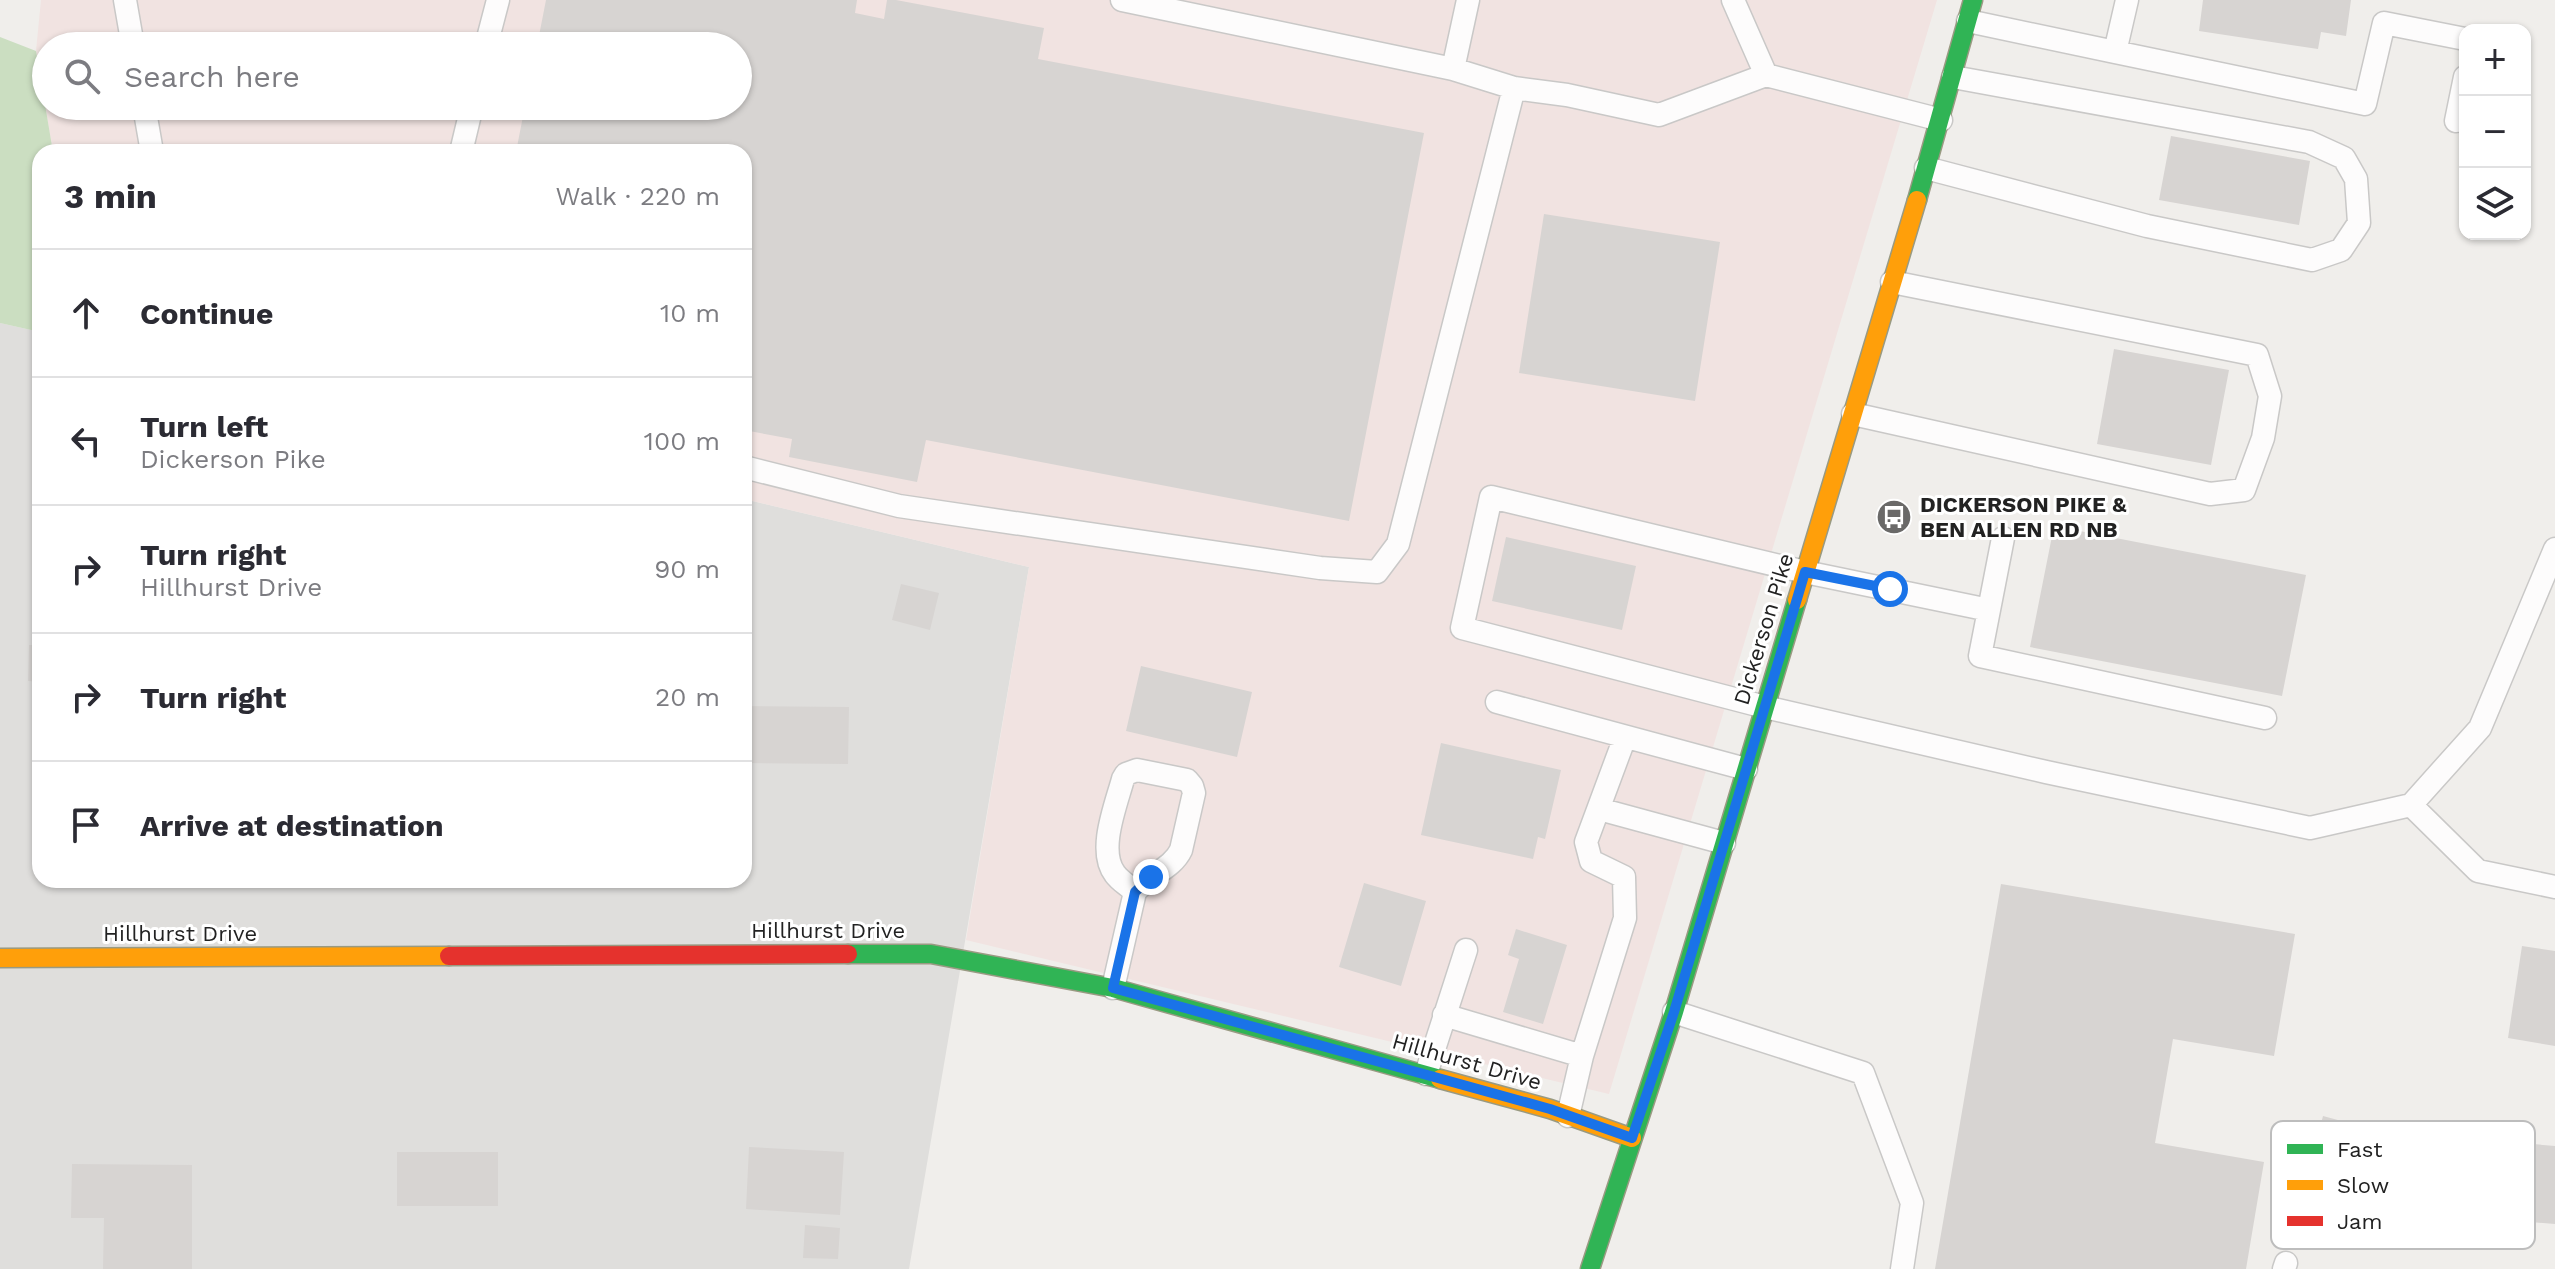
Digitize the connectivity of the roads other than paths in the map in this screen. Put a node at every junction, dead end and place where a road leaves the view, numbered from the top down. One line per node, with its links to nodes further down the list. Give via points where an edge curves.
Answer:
1 (125, 0): 8 (lane)
2 (498, 0): 9 (lane)
3 (1122, 0): 12 (lane)
4 (1468, 0): 12 (lane)
5 (1733, 0): 13 (lane)
6 (2127, 0): 11 (lane)
7 (1971, 11): 11 (lane); 14 (street, Dickerson Pike)
8 (131, 32)
9 (490, 32)
10 (2459, 38): 11 (lane, via 2384,23 2365,104)
11 (2115, 52)
12 (1453, 69): 15 (lane)
13 (1766, 75): 15 (lane, via 1659,115); 19 (lane)
14 (1953, 77): 19 (street, Dickerson Pike); 23 (lane, via 2309,142 2344,158 2356,179 2359,223 2341,250 2312,260 2147,226)
15 (1514, 88): 26 (lane, via 1398,544 1377,572 899,506)
16 (2461, 96): 20 (lane)
17 (146, 120): 21 (lane)
18 (469, 120): 22 (lane)
19 (1941, 120): 23 (street, Dickerson Pike)
20 (2456, 121)
21 (151, 144)
22 (463, 144)
23 (1926, 168): 24 (street, Dickerson Pike)
24 (1892, 282): 25 (street, Dickerson Pike); 25 (lane, via 2257,355 2270,396 2263,438 2244,490 2210,494)
25 (1853, 414): 29 (street, Dickerson Pike)
26 (752, 469)
27 (2003, 538): 30 (lane)
28 (2555, 549): 36 (lane, via 2480,728)
29 (1805, 572): 30 (lane); 32 (street, Dickerson Pike); 32 (lane, via 1491,497 1462,628)
30 (1989, 610): 33 (lane, via 1980,656)
31 (1497, 702): 34 (lane)
32 (1765, 707): 35 (street, Dickerson Pike); 36 (lane, via 2310,828)
33 (2265, 718)
34 (1625, 737): 35 (lane); 37 (lane)
35 (1746, 769): 38 (street, Dickerson Pike)
36 (2411, 805): 39 (lane, via 2478,871)
37 (1599, 809): 38 (lane); 46 (lane, via 1586,842 1591,861 1624,877 1625,918)
38 (1724, 843): 44 (street, Dickerson Pike)
39 (2555, 887)
40 (1135, 892): 40 (lane, via 1177,858 1194,793 1187,780 1137,770 1123,779 1108,854 1116,875); 43 (lane)
41 (1466, 950): 45 (lane)
42 (0, 958): 43 (street, Hillhurst Drive, via 931,954)
43 (1113, 988): 47 (street, Hillhurst Drive)
44 (1674, 1012): 49 (street, Dickerson Pike); 51 (lane, via 1863,1073 1912,1203)
45 (1444, 1015): 46 (lane); 47 (lane)
46 (1582, 1056): 48 (lane)
47 (1426, 1074): 48 (street, Hillhurst Drive)
48 (1568, 1116): 49 (street, Hillhurst Drive)
49 (1632, 1138): 50 (street, Dickerson Pike)
50 (1590, 1269)
51 (1902, 1269)

